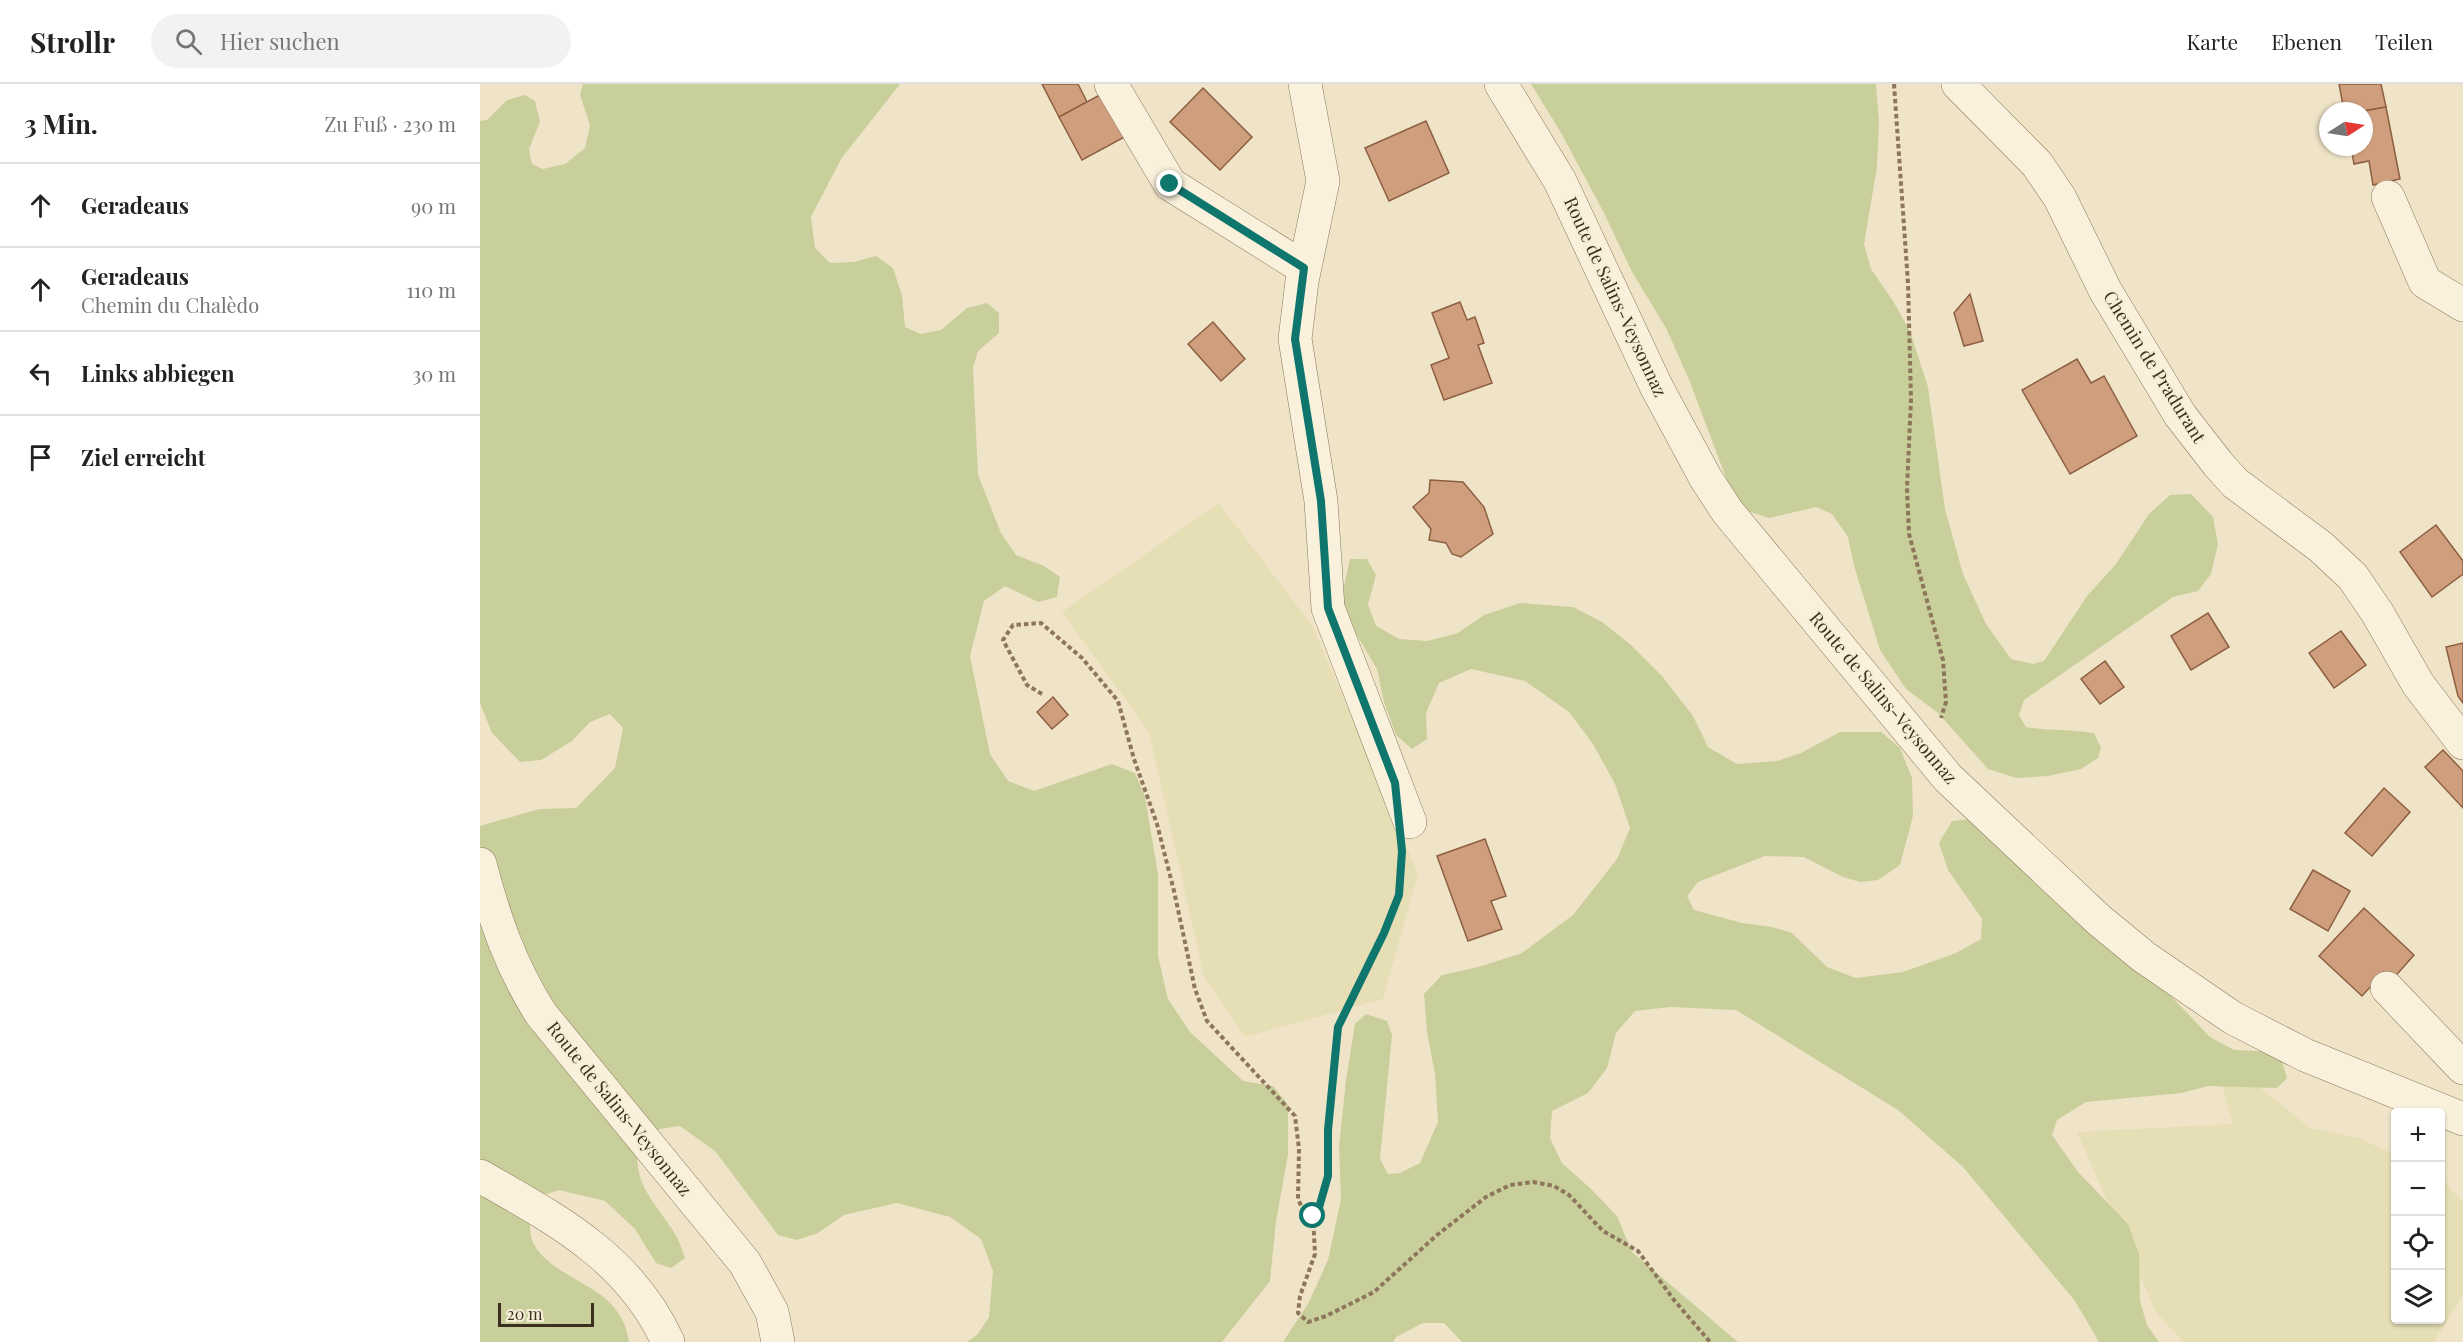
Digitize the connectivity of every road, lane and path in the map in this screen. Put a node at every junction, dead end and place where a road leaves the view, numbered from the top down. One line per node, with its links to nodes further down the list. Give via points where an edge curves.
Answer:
1 (1111, 84): 7 (street, via 1170,184)
2 (1305, 84): 7 (street, via 1323,181)
3 (1501, 84): 11 (street, Route de Salins-Veysonnaz, via 1560,180 1656,386 1726,512)
4 (1894, 84): 11 (path, via 1908,284 1909,534 1943,660 1946,686 1943,711)
5 (1958, 84): 10 (street, Chemin de Pradurant, via 2037,164 2060,198 2105,290 2180,415 2235,483 2321,547 2353,577 2418,684)
6 (2388, 197): 8 (street, via 2425,282)
7 (1304, 268): 12 (street, via 1295,339 1321,501 1328,608)
8 (2463, 305)
9 (1042, 694): 18 (path, via 1027,686 1003,640 1013,625 1041,623 1082,658 1118,701 1157,824 1195,989 1207,1021 1295,1116 1298,1199 1308,1221)
10 (2463, 742)
11 (1927, 751): 16 (street, Route de Salins-Veysonnaz, via 1948,778 2099,920 2144,957 2233,1018 2305,1055)
12 (1406, 836): 18 (path, via 1399,895 1338,1027 1328,1130 1328,1176)
13 (480, 864): 20 (street, Route de Salins-Veysonnaz, via 508,955 529,994 745,1263 772,1312)
14 (2386, 988): 15 (street)
15 (2463, 1068)
16 (2463, 1119)
17 (480, 1176): 19 (street, via 590,1244 615,1264 639,1292)
18 (1313, 1216): 21 (path, via 1315,1254 1298,1313 1308,1322 1374,1292 1486,1197 1510,1185 1533,1182 1554,1186 1569,1195 1603,1231 1638,1251)
19 (668, 1342)
20 (778, 1342)
21 (1710, 1342)

